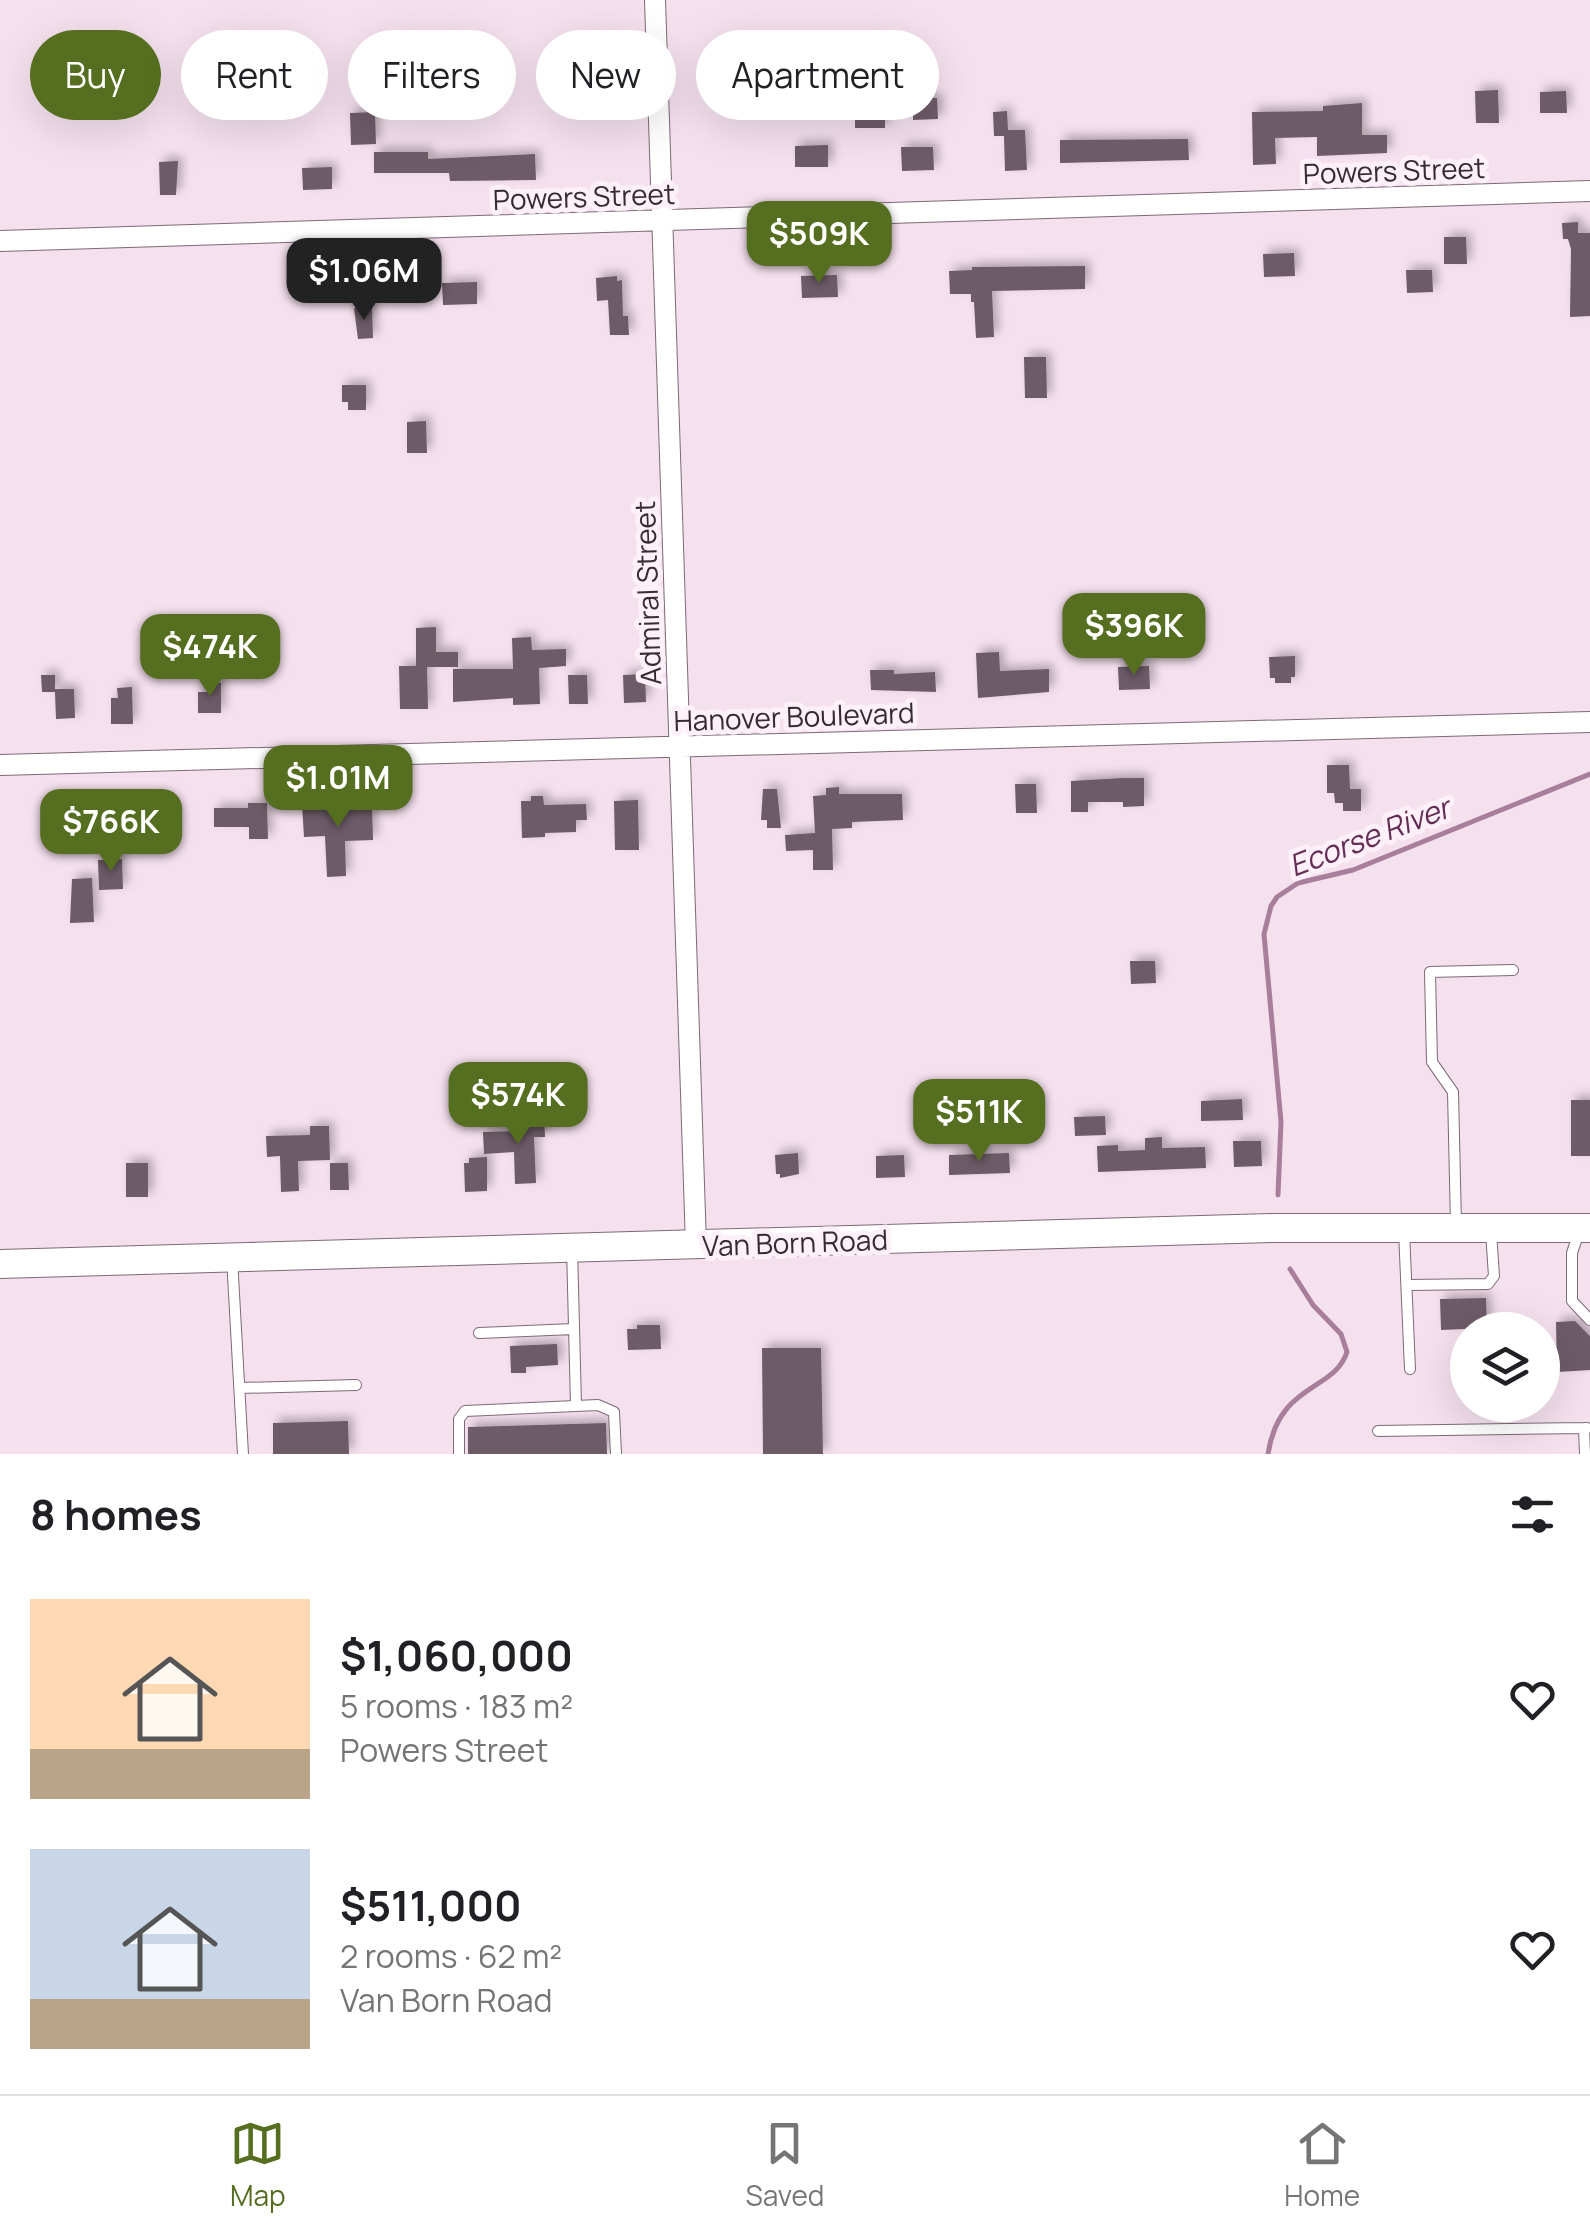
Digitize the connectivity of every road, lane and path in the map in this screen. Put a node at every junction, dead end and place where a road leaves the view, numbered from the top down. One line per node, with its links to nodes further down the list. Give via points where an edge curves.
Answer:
1 (655, 0): 3 (street, Admiral Street)
2 (1590, 192): 3 (street, Powers Street)
3 (662, 221): 4 (street, Powers Street); 6 (street, Admiral Street)
4 (0, 241)
5 (1590, 722): 6 (street, Hanover Boulevard)
6 (680, 746): 7 (street, Hanover Boulevard); 13 (street, Admiral Street)
7 (0, 764)
8 (1513, 970): 10 (lane, via 1430,972 1432,1062 1453,1092)
9 (1404, 1226): 10 (main road, Van Born Road); 13 (main road, Van Born Road); 17 (lane)
10 (1456, 1226): 11 (main road, Van Born Road)
11 (1491, 1226): 12 (main road, Van Born Road); 17 (lane, via 1494,1276 1488,1284)
12 (1585, 1228): 18 (lane, via 1572,1253 1572,1301)
13 (696, 1245): 14 (main road, Van Born Road)
14 (572, 1247): 15 (main road, Van Born Road); 19 (lane)
15 (232, 1257): 16 (main road, Van Born Road); 23 (lane)
16 (0, 1264)
17 (1408, 1285): 21 (lane)
18 (1590, 1320)
19 (574, 1329): 20 (lane); 24 (lane)
20 (479, 1332)
21 (1410, 1369)
22 (356, 1385): 23 (lane)
23 (240, 1388): 27 (lane)
24 (576, 1405): 28 (lane, via 464,1411 458,1419); 29 (lane, via 614,1412)
25 (1587, 1428): 26 (lane); 30 (lane)
26 (1378, 1431)
27 (243, 1454)
28 (459, 1454)
29 (616, 1454)
30 (1584, 1454)

